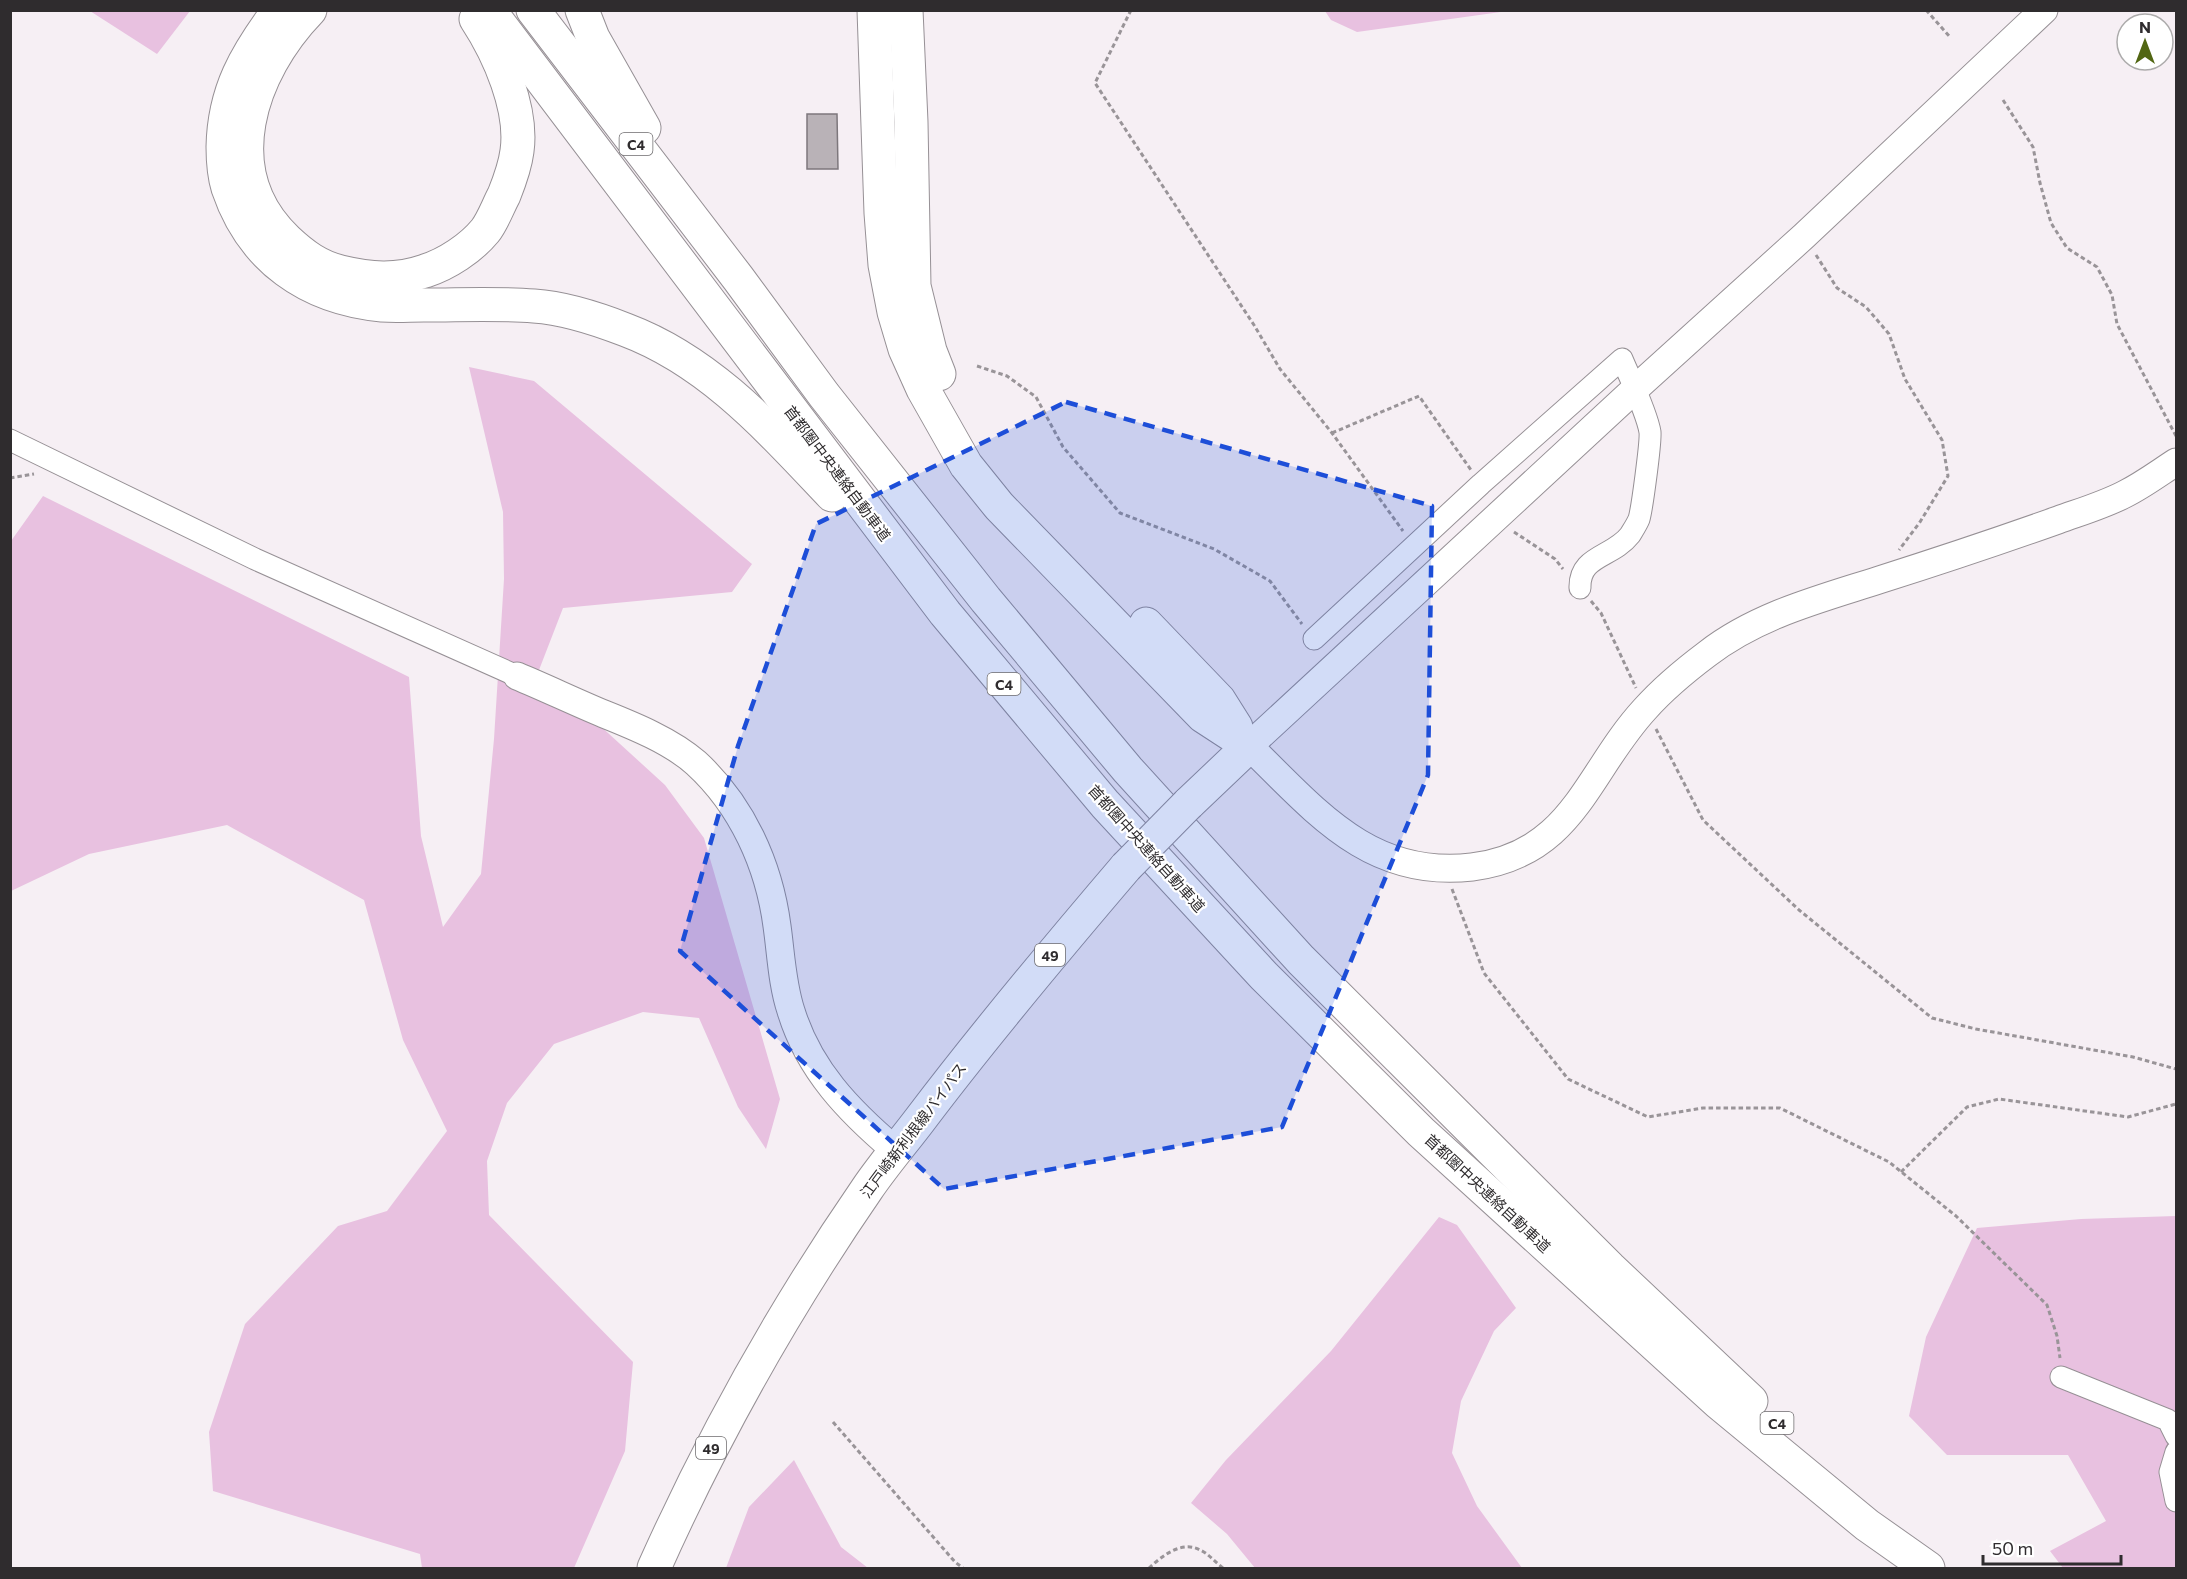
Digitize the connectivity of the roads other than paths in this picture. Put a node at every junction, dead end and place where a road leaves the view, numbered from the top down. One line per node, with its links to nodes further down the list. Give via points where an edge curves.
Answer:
1 (279, 10): 16 (main road, via 240,68 227,106 224,130 226,182 235,208 258,246 295,277 345,298 382,305 536,306 595,319 650,340 728,391)
2 (310, 10): 3 (main road, via 278,48 262,77 248,131 249,177 268,220 297,249 317,264 367,279 393,279 439,267 486,231 512,176 518,149 515,109 489,39)
3 (470, 10)
4 (489, 10): 16 (main road, 首都圏中央連絡自動車道 / C4)
5 (533, 10): 10 (main road, 首都圏中央連絡自動車道 / C4)
6 (582, 10): 10 (main road, via 593,38 653,143 697,204)
7 (2044, 10): 12 (street)
8 (873, 14): 11 (main road, via 885,265 900,331)
9 (906, 14): 11 (main road, via 914,286 930,351)
10 (738, 279): 27 (main road, 首都圏中央連絡自動車道 / C4, via 986,600 1128,770 1301,960 1735,1388)
11 (932, 386): 19 (main road, via 957,432 1219,700)
12 (1635, 389): 15 (street, via 1650,432 1639,518 1629,536 1583,567); 17 (street, via 1622,359); 19 (street)
13 (10, 440): 18 (street, via 255,560)
14 (2176, 462): 19 (street, via 2123,495 2006,539 1790,608 1739,634 1709,652 1646,708 1566,820 1510,858 1471,867 1443,868 1396,861 1335,828)
15 (1580, 588)
16 (945, 613): 26 (main road, 首都圏中央連絡自動車道 / C4, via 1105,804 1264,976 1421,1132 1719,1403)
17 (1314, 639)
18 (517, 676): 20 (street, via 631,724 694,761 718,785 753,838 761,859 777,922 785,990 802,1041 831,1088)
19 (1249, 746): 20 (main road, 江戸崎新利根線バイパス / 49, bridge, via 1126,867 964,1060)
20 (895, 1150): 25 (main road, 江戸崎新利根線バイパス / 49, via 842,1227 728,1415)
21 (2061, 1377): 22 (street, via 2168,1420)
22 (2176, 1436)
23 (2176, 1452): 24 (street, via 2170,1472)
24 (2176, 1501)
25 (654, 1569)
26 (1928, 1569)
27 (1952, 1569)

